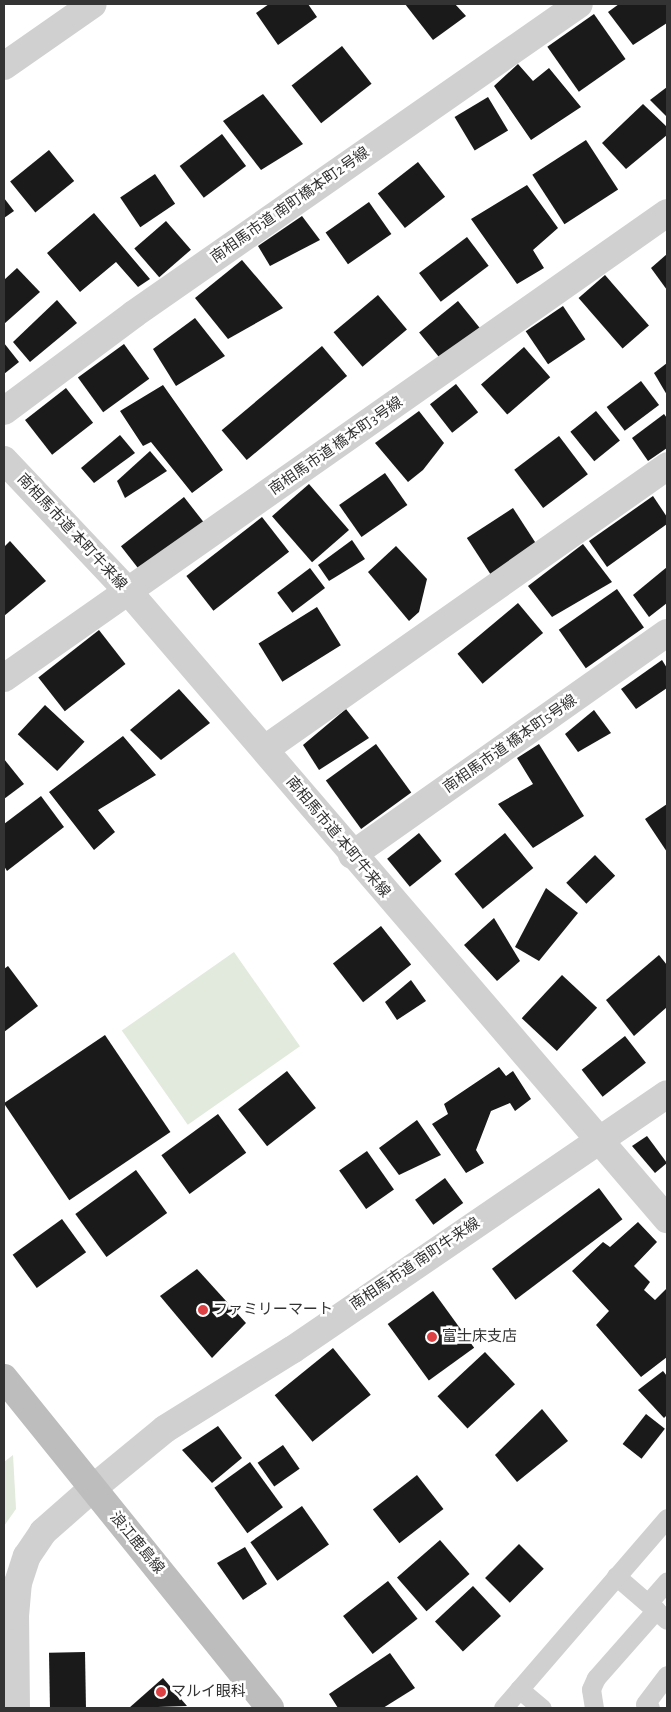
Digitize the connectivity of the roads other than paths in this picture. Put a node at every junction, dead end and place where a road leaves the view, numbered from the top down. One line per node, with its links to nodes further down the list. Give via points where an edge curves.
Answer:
1 (93, 4): 3 (street)
2 (579, 4): 5 (street, 南相馬市道 南町橋本町2号線, via 134,314)
3 (4, 66)
4 (667, 213): 8 (street, 南相馬市道 橋本町3号線)
5 (4, 410)
6 (4, 460): 8 (street, 南相馬市道 本町牛来線)
7 (667, 466): 11 (street)
8 (128, 591): 10 (street, 南相馬市道 橋本町3号線); 11 (street, 南相馬市道 本町牛来線)
9 (667, 633): 12 (street, 南相馬市道 橋本町5号線)
10 (4, 678)
11 (265, 748): 12 (street, 南相馬市道 本町牛来線)
12 (352, 855): 14 (street, 南相馬市道 本町牛来線)
13 (667, 1094): 14 (street, 南相馬市道 南町牛来線)
14 (598, 1141): 15 (street, 南相馬市道 本町牛来線); 17 (street, 南相馬市道 南町牛来線, via 286,1354 165,1429)
15 (667, 1219)
16 (4, 1378): 17 (main road, 浪江鹿島線)
17 (92, 1489): 22 (street, 南相馬市道 南町牛来線, via 42,1532 27,1556); 26 (main road, 浪江鹿島線)
18 (667, 1518): 19 (lane)
19 (616, 1576): 21 (lane); 24 (lane)
20 (667, 1581): 21 (lane)
21 (657, 1611): 29 (lane, via 596,1678 591,1689)
22 (9, 1621): 25 (street, 南相馬市道 南町牛来線)
23 (667, 1675): 30 (lane, via 645,1704)
24 (519, 1689): 27 (lane); 28 (lane)
25 (16, 1708)
26 (270, 1708)
27 (503, 1708)
28 (542, 1708)
29 (594, 1708)
30 (650, 1708)

